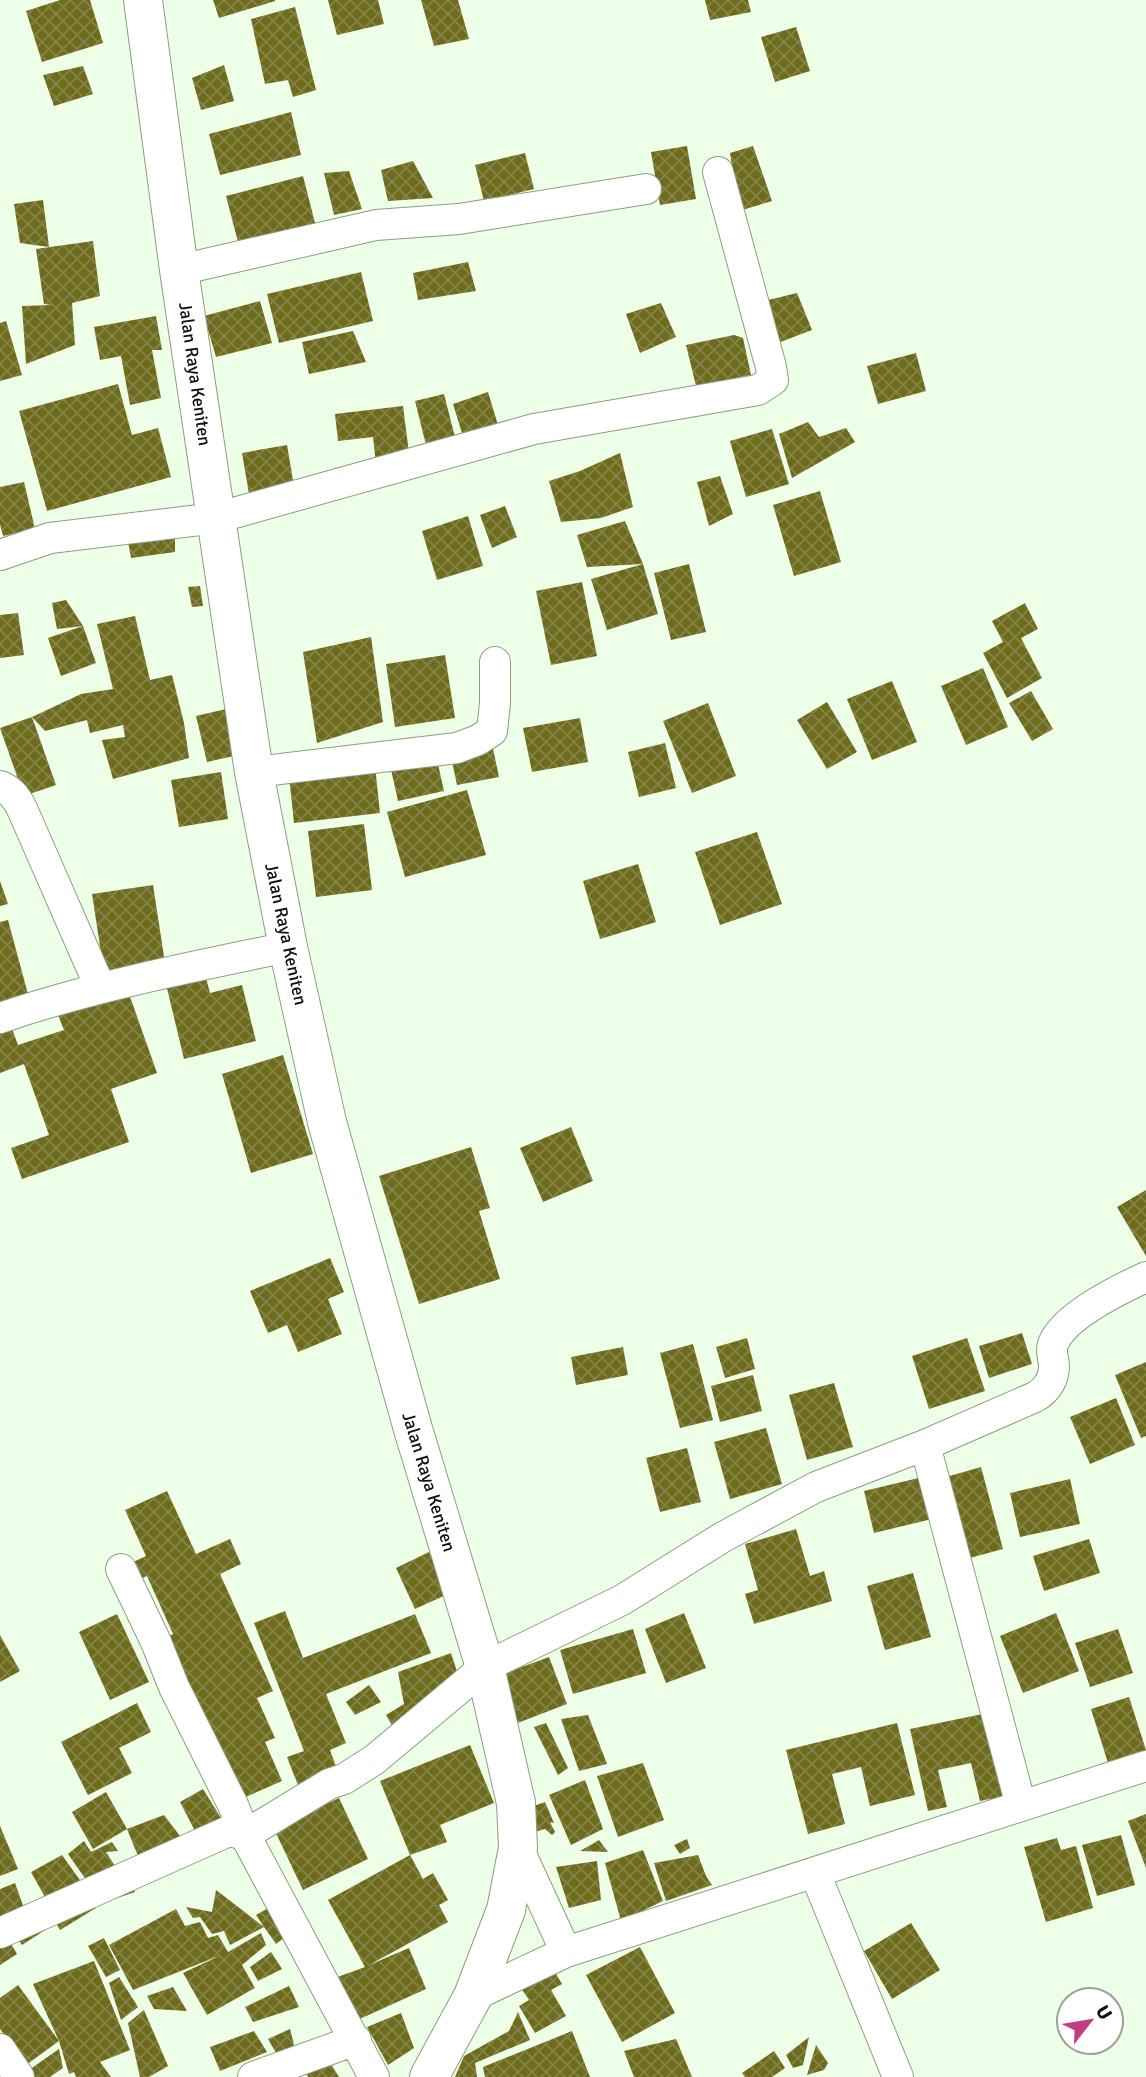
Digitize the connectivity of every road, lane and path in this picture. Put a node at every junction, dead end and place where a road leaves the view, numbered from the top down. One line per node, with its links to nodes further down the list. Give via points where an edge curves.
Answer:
1 (144, 0): 4 (street, Jalan Raya Keniten)
2 (718, 172): 5 (street, via 773,380 758,390 534,429)
3 (646, 190): 4 (street, via 459,219 376,225)
4 (179, 270): 5 (street, Jalan Raya Keniten)
5 (216, 518): 6 (street, via 50,538); 8 (street, Jalan Raya Keniten)
6 (0, 555)
7 (495, 662): 8 (street, via 492,731 478,740 457,748)
8 (254, 772): 10 (street, Jalan Raya Keniten)
9 (0, 786): 11 (street, via 16,797 23,811)
10 (288, 947): 11 (street); 16 (street, Jalan Raya Keniten, via 327,1122)
11 (100, 987): 12 (street)
12 (0, 1017)
13 (1146, 1277): 14 (street, via 1075,1318 1059,1334 1045,1391)
14 (925, 1445): 16 (street, via 816,1487 723,1537 622,1600); 18 (street)
15 (121, 1569): 19 (street)
16 (485, 1667): 19 (street, via 374,1760); 20 (street, Jalan Raya Keniten, via 516,1803)
17 (1146, 1766): 18 (street)
18 (1021, 1806): 21 (street)
19 (245, 1835): 22 (street, via 229,1831); 25 (street)
20 (518, 1848): 23 (street); 24 (street, Jalan Raya Keniten, via 506,1910)
21 (815, 1873): 23 (street); 31 (street)
22 (0, 1933)
23 (566, 1952): 24 (street)
24 (473, 1996): 30 (street, Jalan Raya Keniten)
25 (356, 2040): 28 (street); 29 (street)
26 (0, 2049): 27 (street)
27 (19, 2077)
28 (253, 2077)
29 (374, 2077)
30 (429, 2077)
31 (898, 2077)

